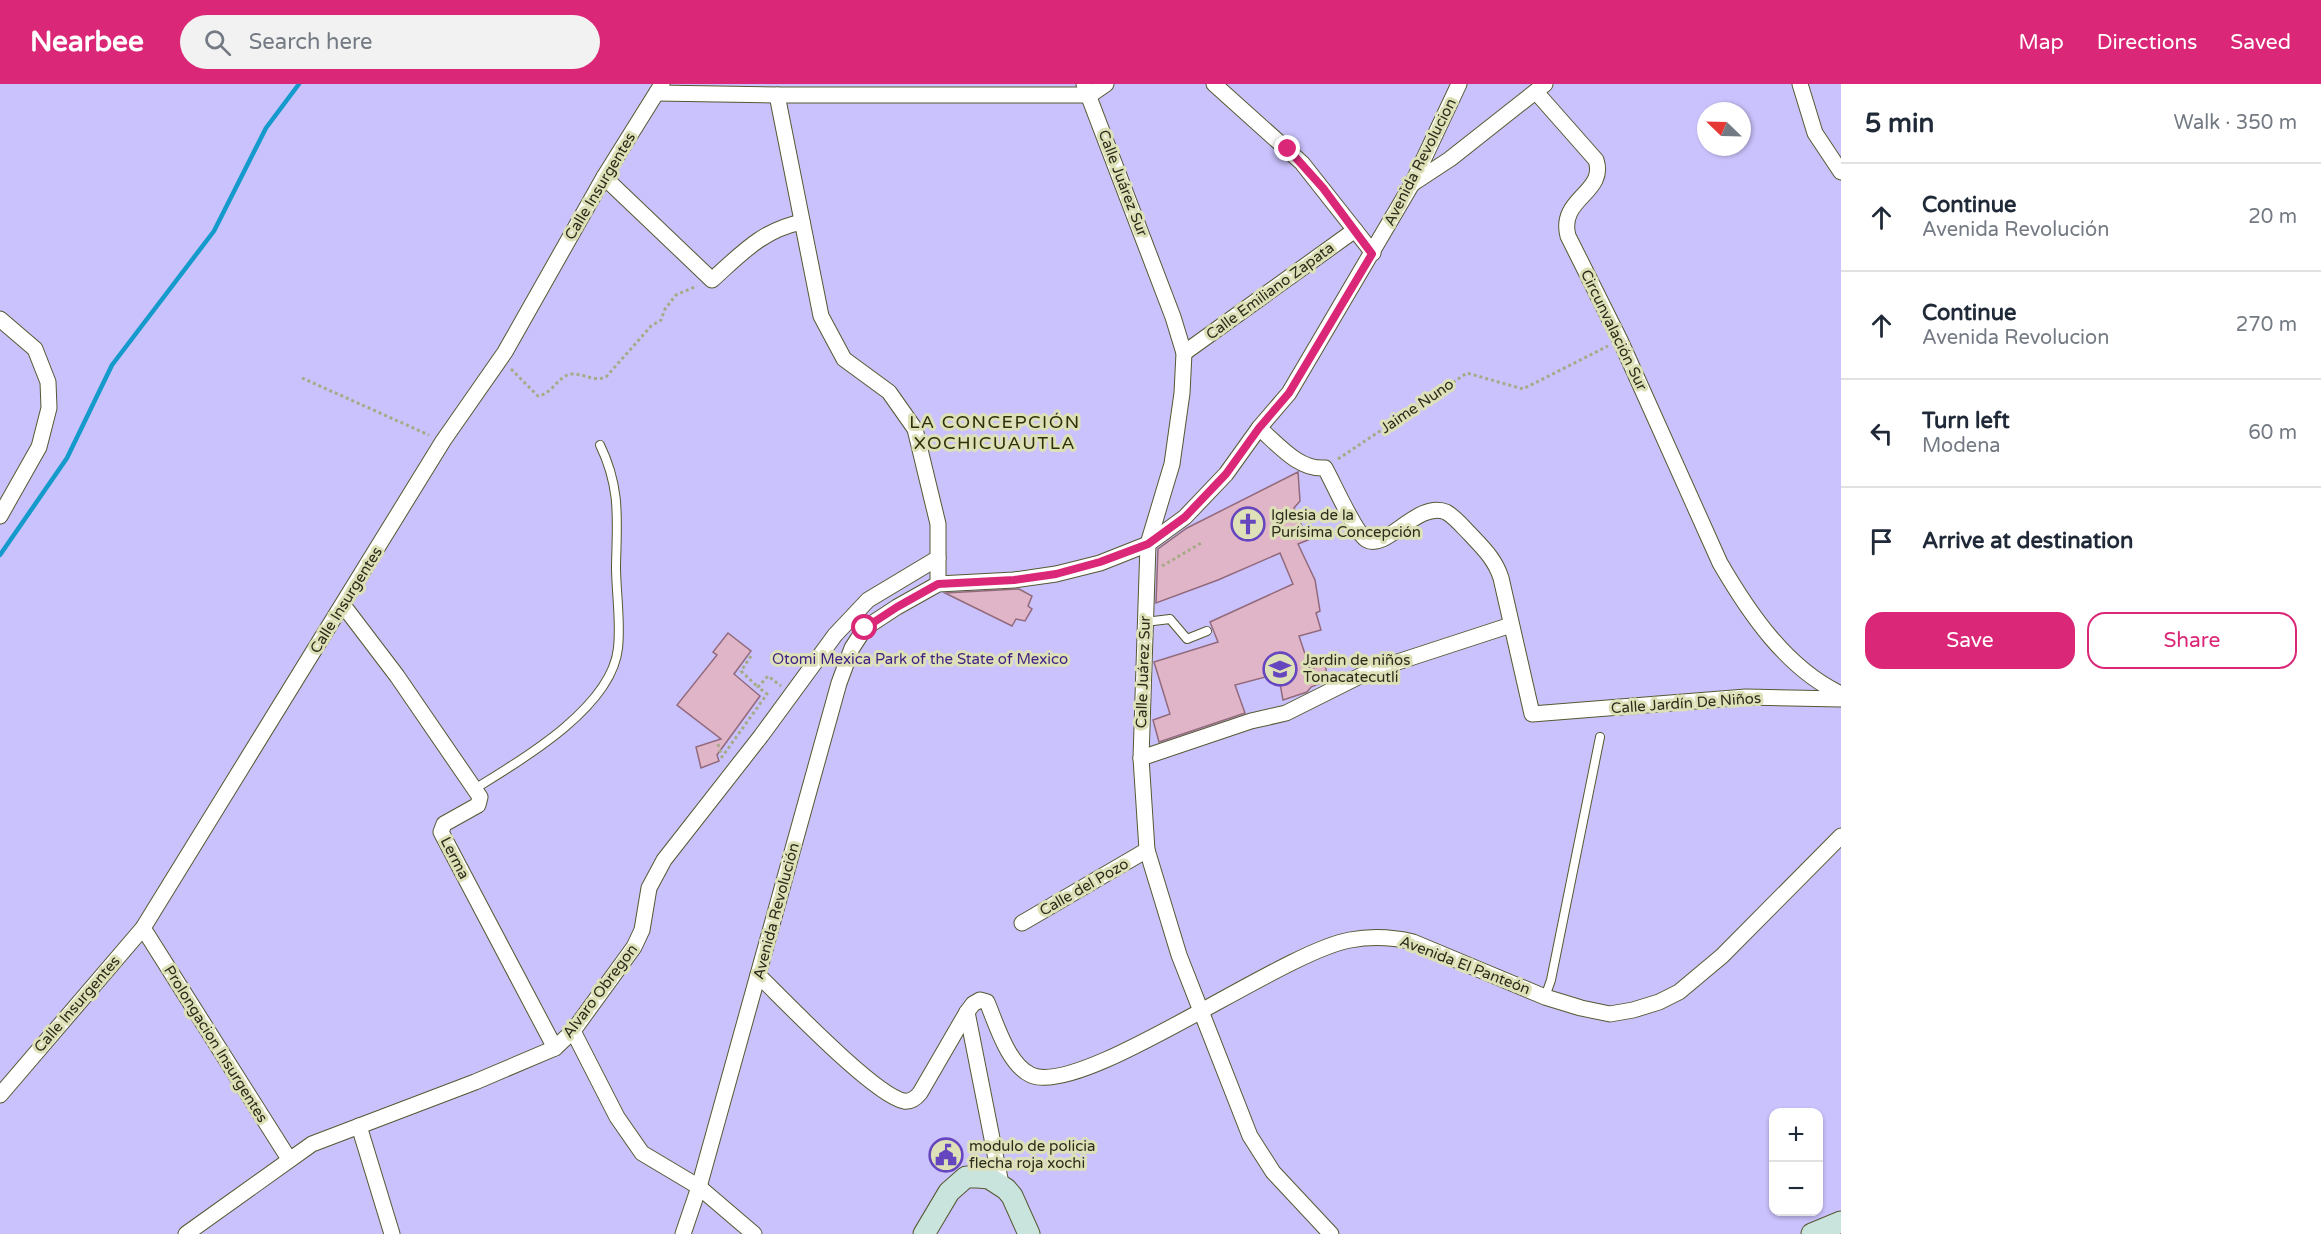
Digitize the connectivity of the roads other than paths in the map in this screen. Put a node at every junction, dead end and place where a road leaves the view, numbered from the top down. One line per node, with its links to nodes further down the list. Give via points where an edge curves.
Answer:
1 (1106, 84): 7 (street)
2 (1214, 84): 13 (street, via 1302,163)
3 (1459, 84): 11 (street, Avenida Revolucion)
4 (1800, 84): 9 (street, via 1815,133)
5 (659, 88): 8 (street); 10 (street, Calle Insurgentes)
6 (1541, 88): 11 (street, Circunvalación Sur); 28 (street, Circunvalación Sur, via 1596,160 1598,172 1594,182 1570,209 1566,229 1668,444 1710,544 1729,580 1784,652 1816,680)
7 (1087, 90): 8 (street); 16 (street, Calle Juárez Sur)
8 (777, 95): 12 (street)
9 (1841, 172)
10 (604, 177): 12 (street, via 712,280 765,235); 23 (street, Calle Insurgentes, via 505,352 443,441)
11 (1412, 184): 14 (street, Avenida Revolucion)
12 (802, 222): 21 (street, via 818,306 834,344 844,359 889,392 915,429 938,524)
13 (1355, 230): 14 (street); 16 (street, Calle Emiliano Zapata)
14 (1372, 254): 17 (street, Avenida Revolucion, via 1289,393)
15 (0, 319): 19 (street, via 35,350 48,382 49,408 39,447)
16 (1184, 353): 20 (street, Calle Juárez Sur, via 1172,464)
17 (1259, 428): 20 (street, Avenida Revolucion, via 1226,474 1185,517); 26 (street, via 1302,464 1325,468 1358,530 1369,541 1380,540 1429,511 1451,516 1495,562)
18 (600, 446): 32 (lane, via 611,468 617,514 618,649 612,669 601,690 555,736)
19 (0, 516)
20 (1148, 544): 22 (street, Avenida Revolucion, via 1056,574); 25 (street, Calle Juárez Sur)
21 (938, 558): 22 (street); 41 (street, Alvaro Obregon, via 868,600 835,635 664,860 649,888 642,930 634,947)
22 (938, 584): 24 (street, Avenida Revolucion)
23 (343, 605): 32 (street); 36 (street, Calle Insurgentes)
24 (897, 607): 37 (street, Avenida Revolución, via 865,628 852,648)
25 (1145, 622): 27 (lane, via 1170,619 1187,639); 31 (street, Calle Juárez Sur)
26 (1511, 625): 29 (street, Calle Jardín De Niños, via 1532,714 1746,697); 31 (street, via 1370,671 1286,713)
27 (1207, 631)
28 (1841, 694)
29 (1841, 699)
30 (1600, 737): 38 (lane)
31 (1141, 758): 34 (street, Calle Juárez Sur)
32 (476, 788): 42 (street, Lerma, via 480,796 478,805 444,824 441,832)
33 (1841, 836): 38 (street, Avenida El Panteón, via 1722,956 1679,992 1650,1005 1610,1014)
34 (1147, 850): 35 (street, Calle del Pozo); 39 (street, Calle Juárez Sur, via 1179,956)
35 (1022, 923)
36 (143, 928): 43 (street, Calle Insurgentes); 45 (street, Prolongacion Insurgentes)
37 (758, 975): 40 (street, via 849,1062 881,1089 904,1101 918,1096); 47 (street, Avenida Revolución)
38 (1545, 997): 39 (street, Avenida El Panteón, via 1413,942 1376,937 1348,940 1319,950)
39 (1201, 1010): 40 (street, Avenida El Panteón, via 1100,1063 1059,1077 1041,1078 1028,1074 1017,1064 987,1002 980,1000); 55 (street, Calle Juárez Sur, via 1250,1136 1273,1172)
40 (967, 1012): 46 (street)
41 (573, 1031): 42 (street, Alvaro Obregon); 47 (street, via 630,1139 642,1153)
42 (555, 1048): 44 (street, Alvaro Obregon)
43 (0, 1095)
44 (359, 1126): 45 (street, Alvaro Obregon, via 312,1144); 50 (street)
45 (289, 1159): 49 (street, Alvaro Obregon)
46 (1001, 1184): 53 (main road, via 989,1178 966,1178 949,1192); 54 (main road, via 1012,1196)
47 (699, 1187): 51 (street, Avenida Revolución); 52 (street)
48 (1841, 1222): 56 (main road)
49 (186, 1234)
50 (392, 1234)
51 (683, 1234)
52 (754, 1234)
53 (924, 1234)
54 (1029, 1234)
55 (1331, 1234)
56 (1812, 1234)

